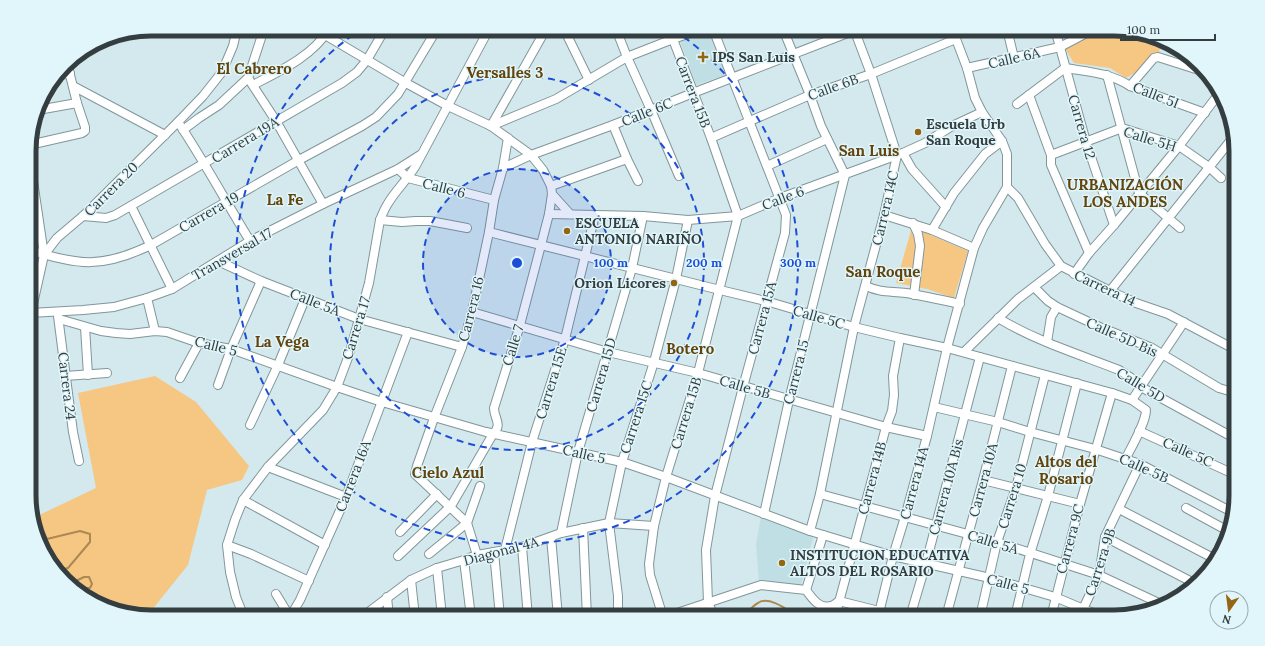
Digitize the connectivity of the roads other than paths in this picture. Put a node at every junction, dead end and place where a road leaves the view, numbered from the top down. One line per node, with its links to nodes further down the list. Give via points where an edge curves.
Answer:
1 (235, 36): 50 (street, via 222,72)
2 (262, 36): 38 (street)
3 (323, 36): 38 (street, via 310,51 278,73)
4 (333, 36): 27 (street)
5 (381, 36): 27 (street, Carrera 19A)
6 (433, 36): 39 (street, Carrera 19)
7 (485, 36): 48 (street, Carrera 17)
8 (542, 36): 59 (street)
9 (567, 36): 37 (street)
10 (619, 36): 25 (street)
11 (671, 36): 21 (street, Carrera 15B)
12 (681, 36): 21 (street)
13 (716, 36): 36 (street, Carrera 15A)
14 (786, 36): 24 (street)
15 (838, 36): 24 (street, Calle 6C)
16 (857, 36): 34 (street, Carrera 14C)
17 (954, 36): 22 (street)
18 (1009, 36): 26 (street)
19 (1057, 36): 23 (street, Carrera 12)
20 (1081, 36): 23 (street, Calle 6A)
21 (672, 39): 25 (street); 42 (street, Carrera 15B)
22 (956, 39): 28 (street); 34 (street, Calle 6B)
23 (1060, 47): 26 (street, Calle 6A); 29 (street, Carrera 12)
24 (793, 54): 36 (street, Calle 6C); 43 (street)
25 (627, 57): 37 (street); 51 (street)
26 (1014, 58): 28 (street, Calle 6A)
27 (367, 60): 39 (street); 56 (street, Carrera 19A, via 357,72 342,83)
28 (967, 68): 52 (street, via 975,98)
29 (1066, 68): 35 (street); 44 (street); 67 (street, Carrera 12)
30 (1193, 68): 41 (street, via 1154,58)
31 (69, 70): 32 (street)
32 (70, 73): 33 (street); 40 (street)
33 (65, 74)
34 (871, 74): 43 (street, Calle 6B); 71 (street, Carrera 14C)
35 (1107, 75): 41 (street, Calle 5I); 60 (street)
36 (732, 78): 42 (street, Calle 6C); 57 (street, Carrera 15A)
37 (589, 80): 59 (street, via 556,99)
38 (250, 82): 54 (street); 56 (street)
39 (406, 82): 48 (street); 76 (street, Carrera 19, via 376,117)
40 (73, 86): 46 (street); 62 (street)
41 (1130, 86): 53 (street, Calle 5I)
42 (693, 93): 51 (street, Calle 6C); 64 (street, Carrera 15B)
43 (810, 95): 57 (street, Calle 6B); 65 (street)
44 (1029, 95): 47 (street); 74 (street)
45 (1216, 98): 53 (street)
46 (77, 103): 49 (street); 68 (street, via 85,131)
47 (1017, 104)
48 (448, 106): 59 (street); 72 (street, Carrera 17)
49 (44, 109)
50 (190, 109): 54 (street); 55 (street)
51 (651, 110): 58 (street, Calle 6C); 83 (street)
52 (982, 112): 66 (street); 71 (street, Calle 6)
53 (1205, 113): 70 (street)
54 (199, 118): 61 (street)
55 (178, 122): 61 (street); 62 (street, Carrera 20)
56 (276, 122): 76 (street); 77 (street, Carrera 19A)
57 (749, 122): 64 (street, Calle 6B); 78 (street, Carrera 15A)
58 (613, 125): 73 (street, Calle 6C); 75 (street)
59 (491, 126): 63 (street)
60 (1122, 128): 67 (street, Calle 5H); 70 (street, Calle 5H); 89 (street)
61 (183, 130): 77 (street)
62 (165, 135): 101 (street, Carrera 20)
63 (508, 138): 73 (street); 80 (street, Carrera 16)
64 (710, 138): 103 (street, Carrera 15B)
65 (827, 139): 78 (street); 82 (street)
66 (1002, 141): 87 (street, via 1007,154); 96 (street, via 985,154)
67 (1086, 142): 74 (street, Calle 5H); 108 (street, Carrera 12)
68 (36, 143)
69 (1228, 143): 79 (street)
70 (1179, 146): 79 (street, Calle 5H); 89 (street)
71 (900, 154): 82 (street, Calle 6); 96 (street); 100 (street, Carrera 14C)
72 (421, 155): 81 (street, Transversal 17); 84 (street, Carrera 17)
73 (531, 155): 80 (street, Calle 6C); 88 (street, via 543,170)
74 (1051, 156): 118 (street, via 1051,165)
75 (627, 159): 86 (street); 88 (street)
76 (299, 160): 93 (street, Carrera 19); 94 (street)
77 (204, 164): 93 (street); 95 (street, Carrera 19A)
78 (767, 166): 90 (street, Carrera 15A)
79 (1209, 167): 85 (street, Calle 5H); 104 (street)
80 (503, 168): 91 (street, Carrera 16)
81 (398, 169): 84 (street, Calle 6); 94 (street, Transversal 17)
82 (844, 175): 90 (street, Calle 6); 142 (street, Carrera 15)
83 (679, 176)
84 (408, 178): 91 (street, Calle 6); 105 (street, Carrera 17, via 394,194)
85 (1221, 178)
86 (638, 181)
87 (1008, 187): 116 (street); 122 (street, Carrera 14, via 1018,198)
88 (551, 190): 97 (street, Calle 7); 98 (street)
89 (1139, 193): 104 (street); 108 (street)
90 (780, 198): 103 (street, Calle 6); 136 (street, Carrera 15A, via 786,215 785,233)
91 (494, 200): 112 (street, Carrera 16)
92 (36, 201): 119 (street)
93 (226, 202): 113 (street); 114 (street, Carrera 19)
94 (323, 204): 113 (street, Transversal 17)
95 (131, 206): 101 (street, Carrera 19A, via 106,218); 114 (street, Carrera 20)
96 (946, 207): 111 (street)
97 (548, 214): 98 (street, Calle 6); 115 (street, Calle 7)
98 (570, 214): 99 (street, Calle 6)
99 (594, 215): 102 (street, Calle 6); 120 (street, Carrera 15E)
100 (884, 215): 107 (street); 127 (street, Carrera 14C)
101 (83, 216): 119 (street, Carrera 20, via 57,238)
102 (643, 216): 106 (street, Calle 6); 123 (street, Carrera 15D)
103 (738, 216): 106 (street, Calle 6); 131 (street, Carrera 15B)
104 (1168, 218): 110 (street); 132 (street)
105 (380, 220): 109 (street, via 430,222); 145 (street, Carrera 17, via 369,283)
106 (688, 220): 125 (street, Carrera 15C)
107 (913, 224): 111 (street); 133 (street, via 920,246)
108 (1114, 224): 118 (street)
109 (467, 228)
110 (1180, 228)
111 (932, 230): 116 (street)
112 (489, 232): 115 (street, Calle 5C); 140 (street, Carrera 16)
113 (250, 241): 121 (street, Transversal 17)
114 (151, 245): 119 (street, Carrera 19, via 133,254 102,262 72,261); 130 (street, Carrera 20)
115 (541, 245): 120 (street, Calle 5C); 147 (street, Calle 7)
116 (974, 248): 137 (street)
117 (36, 252): 119 (street)
118 (1089, 252): 124 (street)
119 (44, 254): 129 (street)
120 (585, 255): 123 (street, Calle 5C); 153 (street, Carrera 15E)
121 (218, 261): 126 (street, Calle 5A); 130 (street, Transversal 17)
122 (1061, 266): 124 (street, Carrera 14); 128 (street)
123 (632, 268): 125 (street, Calle 5C); 160 (street, Carrera 15D)
124 (1074, 274): 132 (street, Carrera 14)
125 (676, 279): 131 (street, Calle 5C); 164 (street, Carrera 15C)
126 (261, 281): 135 (street, Calle 5A); 159 (street)
127 (866, 286): 133 (street, via 883,292); 149 (street, Carrera 14C)
128 (1034, 287): 138 (street, Calle 5D Bis); 143 (street)
129 (36, 288)
130 (172, 289): 134 (street, Transversal 17)
131 (720, 290): 136 (street, Calle 5C); 168 (street, Carrera 15B)
132 (1110, 291): 146 (street, Carrera 14)
133 (914, 295): 137 (street)
134 (147, 298): 139 (street, Transversal 17, via 114,307); 150 (street)
135 (305, 299): 145 (street, Calle 5A); 165 (street)
136 (766, 301): 142 (street, Calle 5C); 176 (street, Carrera 15A)
137 (960, 304): 158 (street)
138 (1057, 307): 154 (street, via 1051,317); 162 (street, Calle 5D Bis)
139 (58, 311): 141 (street, Transversal 17); 144 (street, Carrera 24)
140 (472, 312): 147 (street, Calle 5B); 157 (street, Carrera 16)
141 (36, 313)
142 (811, 315): 149 (street, Calle 5C); 180 (street, Carrera 15)
143 (998, 318): 154 (street, Calle 5D); 161 (street)
144 (59, 319): 148 (street, Calle 5); 171 (street, Carrera 24)
145 (359, 319): 151 (street, Calle 5A); 175 (street, Carrera 17)
146 (1184, 322): 156 (street, Carrera 14); 162 (street)
147 (520, 326): 153 (street, Calle 5B); 192 (street, Calle 7, via 494,408 499,425)
148 (85, 327): 150 (street, Calle 5, via 130,334); 169 (street)
149 (854, 327): 152 (street, Calle 5C); 184 (street, Carrera 14C)
150 (155, 331): 155 (street, Calle 5, via 175,334)
151 (408, 332): 157 (street, Calle 5A); 182 (street, Carrera 16A)
152 (900, 338): 158 (street, Calle 5C); 189 (street, Carrera 14B, via 893,376 892,411)
153 (565, 339): 160 (street, Calle 5B); 196 (street, Carrera 15E)
154 (1047, 342): 177 (street, Calle 5D, via 1119,370)
155 (199, 343): 159 (street, Calle 5); 172 (street)
156 (1229, 346)
157 (462, 347): 186 (street, Carrera 16)
158 (947, 348): 161 (street, Calle 5C); 183 (street, Carrera 14A)
159 (231, 349): 165 (street, Calle 5); 174 (street)
160 (608, 352): 164 (street, Calle 5B); 198 (street, Carrera 15D)
161 (964, 352): 163 (street, Calle 5C)
162 (1162, 354): 177 (street); 178 (street, Calle 5D Bis, via 1219,388)
163 (980, 357): 166 (street, Calle 5C); 185 (street, Carrera 10A Bis)
164 (654, 362): 168 (street, Calle 5B); 201 (street, Carrera 15C)
165 (278, 365): 175 (street, Calle 5); 188 (street)
166 (1012, 366): 170 (street, Calle 5C); 187 (street, Carrera 10A)
167 (107, 373): 169 (street)
168 (698, 373): 176 (street, Calle 5B); 205 (street, Carrera 15B)
169 (88, 375): 171 (street)
170 (1045, 375): 173 (street, Calle 5C); 191 (street, Carrera 10)
171 (65, 376): 200 (street, Carrera 24)
172 (180, 378)
173 (1077, 383): 179 (street, Calle 5C); 195 (street)
174 (218, 385)
175 (337, 387): 182 (street, Calle 5); 203 (street, Carrera 17, via 323,410)
176 (743, 387): 180 (street, Calle 5B); 211 (street, Carrera 15A)
177 (1141, 387): 181 (street); 194 (street, Calle 5D)
178 (1229, 391)
179 (1112, 393): 181 (street, Calle 5C); 197 (street, Carrera 9C)
180 (789, 400): 184 (street, Calle 5B); 221 (street, Carrera 15)
181 (1132, 400): 190 (street, Calle 5C, via 1146,410)
182 (382, 402): 186 (street, Calle 5); 213 (street, Carrera 16A)
183 (934, 407): 185 (street, Calle 5B); 193 (street, Carrera 14A)
184 (836, 413): 189 (street, Calle 5B); 210 (street, Carrera 14C)
185 (965, 414): 187 (street, Calle 5B); 225 (street, Carrera 10A Bis)
186 (434, 418): 192 (street, Calle 5); 209 (street, Carrera 16, via 415,474)
187 (998, 422): 191 (street, Calle 5B); 206 (street, Carrera 10A)
188 (250, 425)
189 (886, 427): 193 (street, Calle 5B); 217 (street, Carrera 14B)
190 (1139, 431): 199 (street); 204 (street, Calle 5C)
191 (1030, 432): 195 (street, Calle 5B); 208 (street, Carrera 10)
192 (493, 434): 196 (street, Calle 5); 216 (street, Calle 7)
193 (927, 436): 222 (street, Carrera 14A)
194 (1229, 436)
195 (1062, 440): 197 (street, Calle 5B); 212 (street)
196 (532, 442): 198 (street, Calle 5); 241 (street, Carrera 15E)
197 (1095, 449): 199 (street, Calle 5B); 215 (street, Carrera 9C)
198 (578, 452): 201 (street, Calle 5); 231 (street, Carrera 15D)
199 (1126, 458): 202 (street, Calle 5B)
200 (79, 461)
201 (622, 462): 205 (street, Calle 5); 223 (street, Carrera 15C)
202 (1140, 464): 219 (street, Carrera 9B); 220 (street, Calle 5B)
203 (268, 467): 213 (street); 214 (street, Carrera 17)
204 (1229, 472)
205 (666, 477): 211 (street, Calle 5); 226 (street, Carrera 15B)
206 (984, 480): 208 (street); 233 (street, Carrera 10A)
207 (480, 486): 224 (street)
208 (1016, 488): 212 (street); 236 (street, Carrera 10)
209 (437, 494): 216 (street); 230 (street)
210 (820, 494): 217 (street, Calle 5A); 229 (street, Carrera 14C)
211 (715, 496): 221 (street, Calle 5); 265 (street, Carrera 15A, via 706,550)
212 (1048, 496): 215 (street); 244 (street)
213 (346, 497): 239 (street, Carrera 16A)
214 (243, 500): 238 (street, Carrera 17); 239 (street)
215 (1080, 504): 251 (street, Carrera 9C)
216 (450, 506): 224 (street); 246 (street, Calle 7)
217 (865, 507): 222 (street, Calle 5A); 237 (street, Carrera 14B)
218 (1186, 508): 228 (street)
219 (1119, 509): 235 (street, Carrera 9B); 248 (street)
220 (1228, 510)
221 (764, 514): 229 (street, Calle 5)
222 (905, 517): 225 (street, Calle 5A); 247 (street, Carrera 14A)
223 (609, 522): 226 (street, Diagonal 4A); 227 (street, Diagonal 4A); 279 (street, Carrera 15C)
224 (467, 523): 243 (street); 245 (street)
225 (936, 525): 233 (street, Calle 5A); 250 (street, Carrera 10A Bis)
226 (654, 526): 280 (street, Carrera 15B, via 650,575)
227 (583, 528): 231 (street, Diagonal 4A); 278 (street)
228 (1224, 529)
229 (810, 531): 232 (street, Calle 5)
230 (400, 532)
231 (561, 533): 234 (street, Diagonal 4A)
232 (824, 535): 237 (street, Calle 5); 260 (street)
233 (968, 535): 236 (street, Calle 5A); 253 (street, Carrera 10A)
234 (551, 537): 240 (street, Diagonal 4A); 277 (street)
235 (1105, 537): 254 (street, Carrera 9B); 258 (street)
236 (997, 542): 244 (street, Calle 5A); 255 (street, Carrera 10)
237 (855, 544): 247 (street, Calle 5); 264 (street, Carrera 14B)
238 (227, 545): 257 (street); 267 (street, Carrera 17, via 230,572)
239 (325, 545): 257 (street, Carrera 16A)
240 (522, 547): 241 (street, Diagonal 4A); 276 (street)
241 (505, 550): 242 (street, Diagonal 4A)
242 (494, 552): 245 (street, Diagonal 4A); 275 (street)
243 (429, 554)
244 (1030, 554): 251 (street, Calle 5A); 259 (street)
245 (477, 555): 249 (street, Diagonal 4A)
246 (398, 556)
247 (893, 556): 250 (street, Calle 5); 285 (street, Carrera 14A)
248 (1212, 556)
249 (464, 560): 252 (street, Diagonal 4A); 274 (street)
250 (926, 563): 253 (street, Calle 5); 286 (street, Carrera 10A Bis)
251 (1064, 564): 254 (street, Calle 5A); 263 (street, Carrera 9C)
252 (436, 568): 256 (street, Diagonal 4A); 273 (street)
253 (958, 571): 255 (street, Calle 5); 287 (street, Carrera 10A)
254 (1099, 575): 266 (street, Calle 5A); 292 (street, Carrera 9B)
255 (990, 578): 259 (street, Calle 5); 288 (street, Carrera 10)
256 (411, 580): 262 (street, Diagonal 4A); 272 (street)
257 (309, 581): 269 (street, Carrera 16A)
258 (1191, 581)
259 (1022, 587): 263 (street, Calle 5); 289 (street)
260 (806, 590): 264 (street, via 823,606 830,607); 265 (street, via 761,585)
261 (276, 594): 268 (street)
262 (387, 597): 270 (street, Diagonal 4A); 271 (street)
263 (1055, 597): 290 (street, Carrera 9C); 291 (street, Calle 5)
264 (839, 601): 283 (street, Carrera 14B); 284 (street)
265 (708, 602): 281 (street); 282 (street, Carrera 15A)
266 (1156, 602)
267 (241, 610)
268 (286, 610)
269 (294, 610)
270 (371, 610)
271 (388, 610)
272 (414, 610)
273 (441, 610)
274 (471, 610)
275 (499, 610)
276 (527, 610)
277 (557, 610)
278 (586, 610)
279 (618, 610)
280 (662, 610)
281 (685, 610)
282 (711, 610)
283 (837, 610)
284 (867, 610)
285 (880, 610)
286 (912, 610)
287 (948, 610)
288 (982, 610)
289 (1017, 610)
290 (1052, 610)
291 (1078, 610)
292 (1084, 610)

